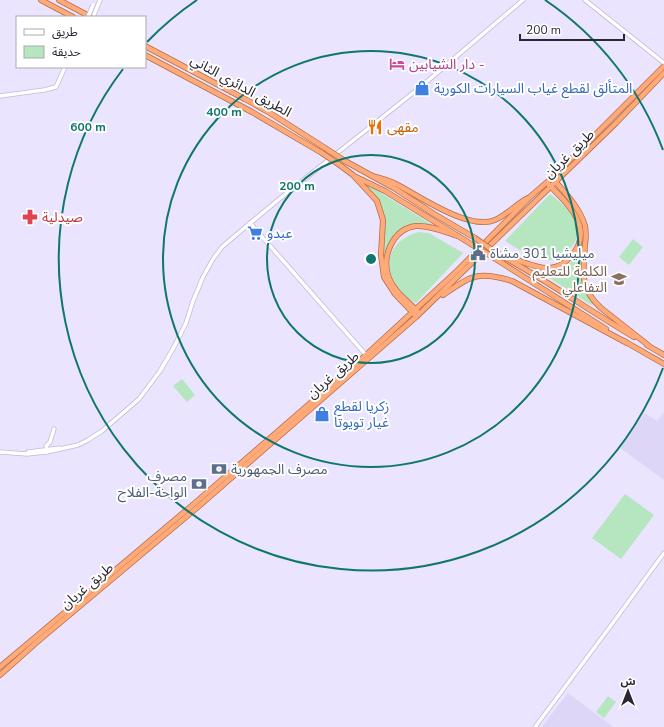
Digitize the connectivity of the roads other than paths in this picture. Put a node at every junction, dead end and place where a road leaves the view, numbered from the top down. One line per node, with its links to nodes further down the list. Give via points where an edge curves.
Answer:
1 (40, 0): 7 (highway)
2 (59, 0): 8 (highway)
3 (96, 0): 9 (street, bridge)
4 (100, 0): 10 (street)
5 (523, 0): 25 (street, via 418,89)
6 (585, 0): 13 (street)
7 (71, 16)
8 (89, 16)
9 (91, 16)
10 (92, 16)
11 (146, 47): 19 (highway, الطريق الدائري الثاني, bridge, via 251,102)
12 (146, 56): 18 (highway, الطريق الدائري الثاني, bridge, via 252,112 322,153)
13 (664, 63)
14 (664, 66): 20 (highway, طريق غريان)
15 (65, 68): 17 (street, via 56,87)
16 (664, 73): 21 (highway, طريق غريان)
17 (0, 96)
18 (353, 175): 26 (highway, via 385,191); 29 (highway, via 375,197 381,210 381,255 384,277 395,294)
19 (372, 176): 24 (highway, via 391,182 475,222 495,220); 27 (highway, bridge)
20 (552, 178): 21 (highway); 22 (highway, طريق غريان)
21 (556, 182): 23 (highway, طريق غريان); 31 (highway, via 576,206 585,227 583,278 588,293 594,302)
22 (546, 183): 23 (highway); 24 (highway, طريق غريان)
23 (551, 187): 27 (highway, via 573,210 578,221 581,234 575,252 566,262 549,268); 28 (highway, طريق غريان)
24 (531, 196): 29 (highway, طريق غريان)
25 (250, 223): 32 (street); 36 (street, via 213,259 202,278 186,323 174,347 139,399 98,434 78,445)
26 (458, 236): 29 (highway, via 416,226 401,232 389,246 386,267 390,279 402,298); 30 (highway, bridge)
27 (502, 256): 31 (highway)
28 (431, 302): 29 (highway, طريق غريان); 30 (highway, via 467,279 490,275 512,281)
29 (416, 313): 32 (highway, طريق غريان); 42 (highway, طريق غريان, via 199,506)
30 (627, 343): 34 (highway)
31 (648, 345): 33 (highway)
32 (366, 355): 41 (highway, طريق غريان)
33 (664, 355)
34 (664, 364)
35 (54, 429): 37 (street)
36 (65, 448): 37 (street); 39 (street)
37 (46, 449): 39 (street)
38 (0, 452): 39 (street)
39 (19, 453)
40 (664, 553): 43 (street)
41 (0, 667)
42 (0, 675)
43 (535, 727)

